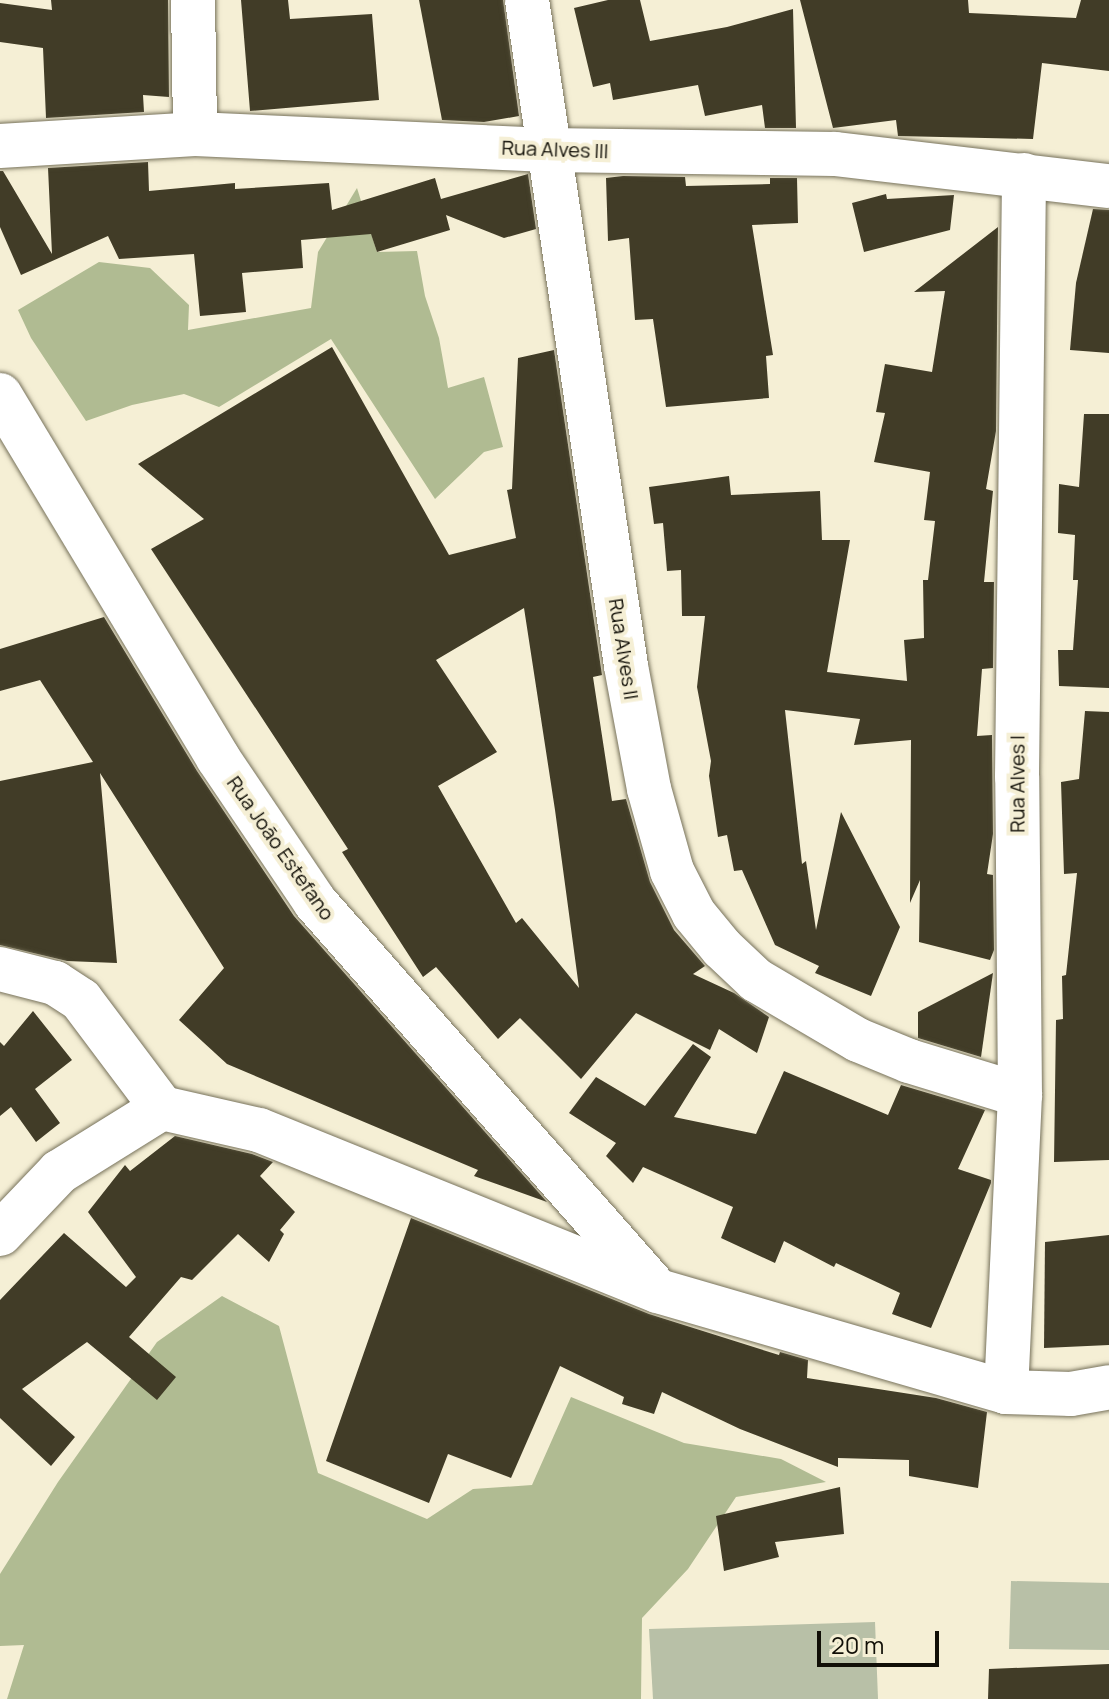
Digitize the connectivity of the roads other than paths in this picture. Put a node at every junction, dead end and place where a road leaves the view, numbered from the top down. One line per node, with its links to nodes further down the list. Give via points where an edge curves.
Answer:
1 (193, 0): 3 (street)
2 (527, 0): 5 (street, Rua Alves II)
3 (195, 134): 4 (street, Rua Alves III); 5 (street, Rua Alves III)
4 (0, 146)
5 (548, 150): 6 (street, Rua Alves III, via 835,154); 10 (street, Rua Alves II, via 626,666 649,789 672,871 694,914 756,980 858,1040)
6 (1024, 175): 7 (street, Rua Alves III); 10 (street, Rua Alves I, via 1017,777)
7 (1109, 186)
8 (0, 395): 13 (street, Rua João Estefano, via 218,758 315,902)
9 (0, 969): 11 (street, via 55,983 81,1000)
10 (1020, 1095): 15 (street, Rua Alves I)
11 (162, 1108): 12 (street, via 59,1172); 13 (street, via 259,1130)
12 (0, 1234)
13 (658, 1291): 15 (street)
14 (1109, 1387): 15 (street, via 1071,1394)
15 (1006, 1392)

